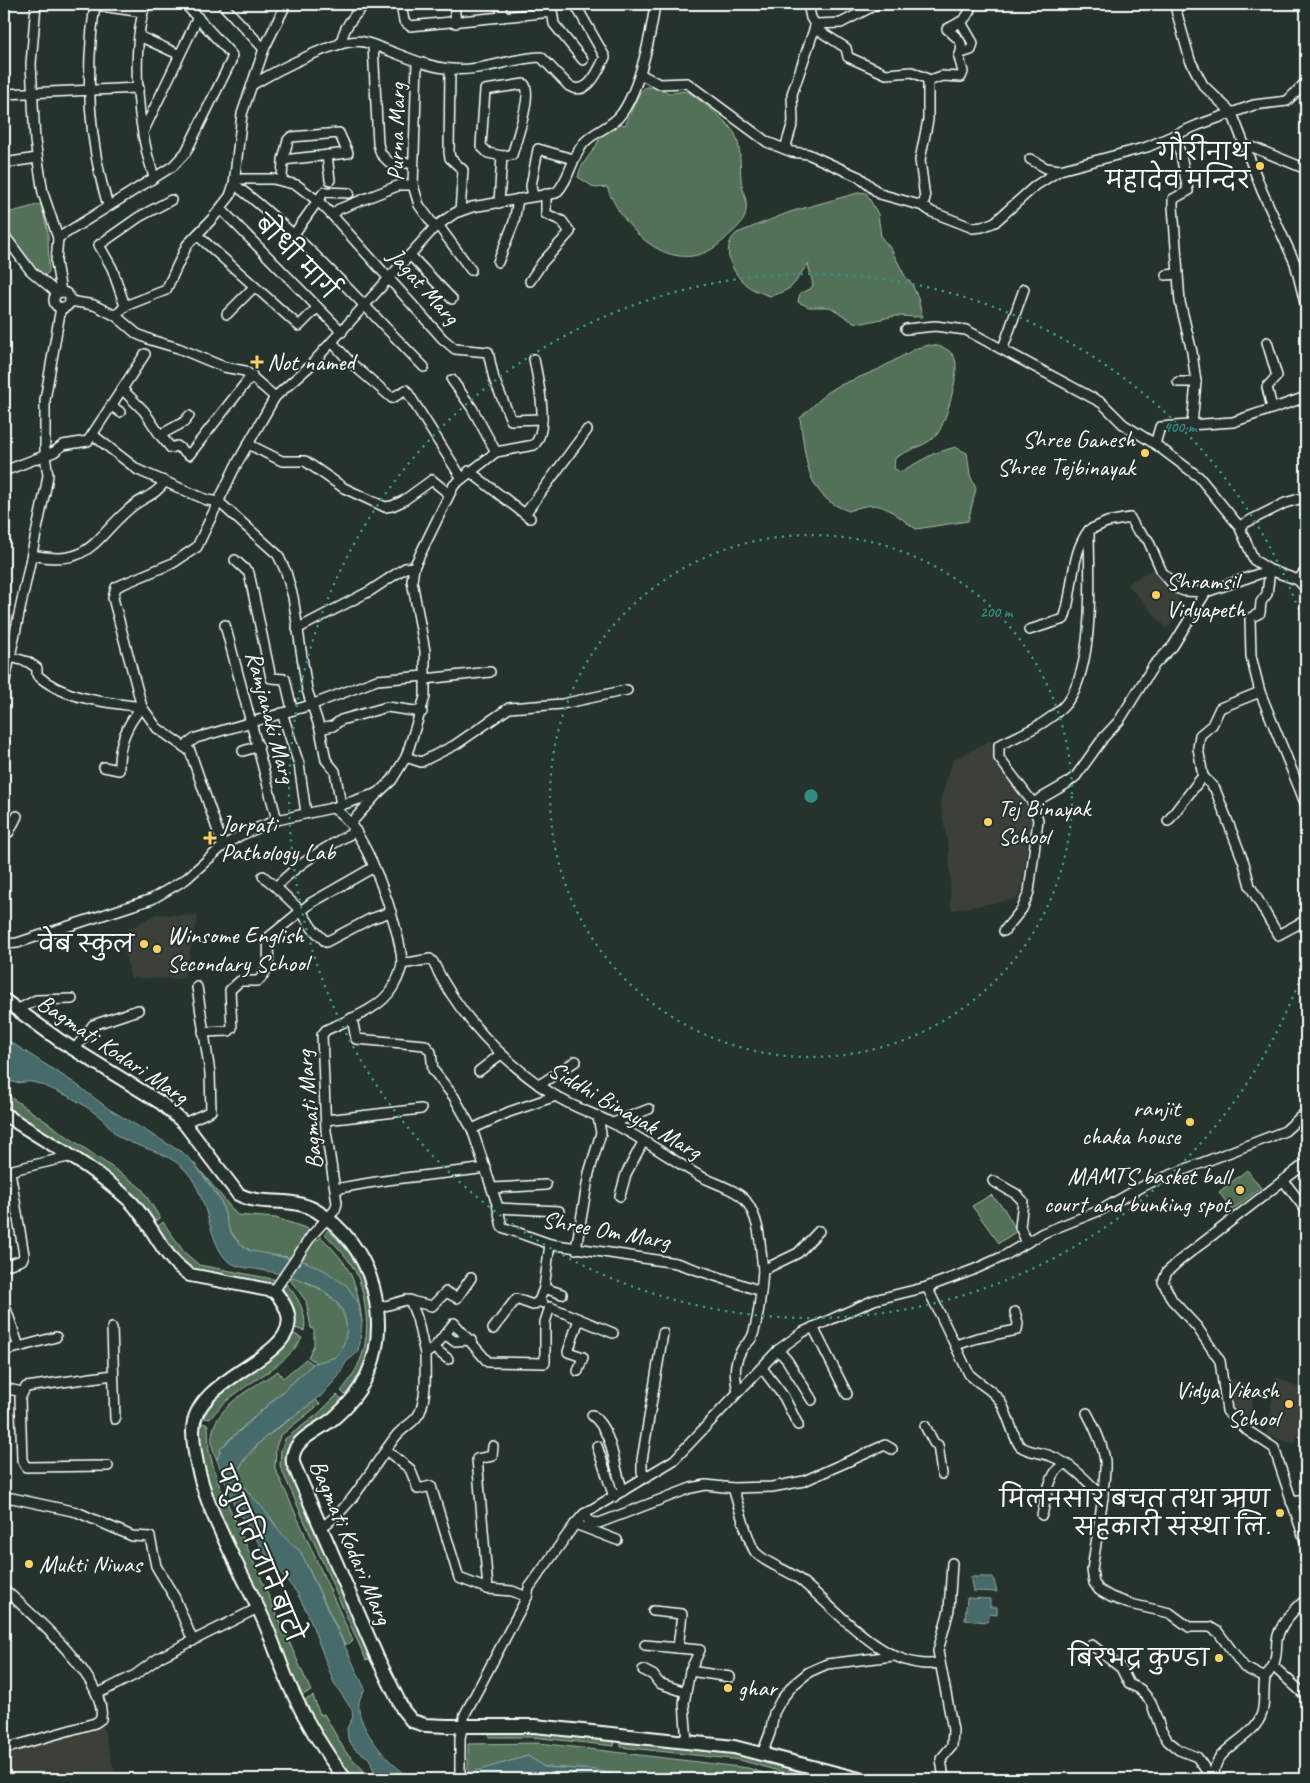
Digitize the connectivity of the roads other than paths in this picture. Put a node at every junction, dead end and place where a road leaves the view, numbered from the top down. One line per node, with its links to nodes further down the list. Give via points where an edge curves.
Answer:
1 (36, 4): 38 (street)
2 (92, 4): 16 (street); 37 (street)
3 (185, 4): 18 (street)
4 (222, 4): 26 (street)
5 (286, 4): 26 (street)
6 (365, 4): 24 (street, via 348,24)
7 (401, 4): 20 (street, via 404,21 410,26)
8 (454, 4): 20 (street)
9 (501, 4): 19 (street)
10 (575, 4): 31 (street, via 605,57 586,87 574,89 569,86 541,57 472,70)
11 (655, 4): 32 (street)
12 (808, 4): 22 (street)
13 (877, 4): 22 (street, via 841,23 816,24)
14 (971, 4): 21 (street)
15 (1176, 4): 40 (street, via 1190,60 1198,77)
16 (144, 8): 23 (street)
17 (552, 8): 19 (street); 29 (street, via 554,24)
18 (198, 17): 28 (street); 55 (street, via 232,55 231,61 186,152 173,166)
19 (502, 17): 20 (street)
20 (456, 23)
21 (962, 24): 27 (street, via 972,43 971,50); 27 (street, via 947,29 962,42)
22 (815, 27): 33 (street, via 846,48 848,56 864,65 886,74 912,72); 44 (street, via 792,94 793,122)
23 (139, 36): 28 (street); 36 (street)
24 (340, 44): 25 (street, via 353,40); 35 (street)
25 (373, 45): 30 (street); 52 (street, via 381,154 390,163)
26 (264, 49): 35 (street)
27 (961, 52): 33 (street, via 958,57 961,77 942,76)
28 (178, 54): 41 (street)
29 (583, 60)
30 (417, 62): 31 (street); 52 (street, Purna Marg)
31 (450, 69): 70 (street, via 449,152 450,158 463,170)
32 (640, 74): 44 (street, via 659,84 687,83 766,142); 48 (street, via 622,114 584,142)
33 (930, 80): 68 (street, via 928,120 920,160 925,198)
34 (1306, 82): 40 (street, via 1287,101 1254,105)
35 (252, 85): 58 (street, via 238,130)
36 (139, 88): 37 (street); 41 (street)
37 (89, 89): 38 (street); 67 (street, via 94,145)
38 (32, 92): 39 (street); 47 (street)
39 (4, 94)
40 (1232, 114): 42 (street); 43 (street)
41 (143, 131): 55 (street)
42 (1174, 135): 54 (street, via 1148,147); 80 (street, via 1188,191 1173,199)
43 (1246, 147): 53 (street); 86 (street)
44 (785, 149): 68 (street, via 808,154 859,177 880,194)
45 (327, 155): 50 (street); 50 (street, via 348,153 339,133 291,137); 57 (street)
46 (502, 156): 46 (street, via 512,155 526,100 524,84 486,90 481,146 488,153); 66 (street)
47 (37, 158): 51 (street); 76 (street, via 43,193)
48 (573, 159): 61 (street, via 560,189); 62 (street, via 538,149 531,186)
49 (1030, 159): 54 (street, via 1046,168)
50 (283, 160): 56 (street)
51 (4, 163)
52 (414, 164): 59 (street, Purna Marg)
53 (1306, 169)
54 (1060, 170): 68 (street, via 1035,186 995,222 982,228 973,228)
55 (154, 177): 67 (street)
56 (282, 180): 58 (street, Jagat Marg); 65 (street, Jagat Marg, via 297,185)
57 (330, 180)
58 (234, 181): 69 (street, via 230,196); 73 (street)
59 (414, 185): 71 (street, via 400,185 339,209); 72 (street, Purna Marg, via 419,205)
60 (349, 193): 65 (street, via 324,192)
61 (546, 194): 62 (street); 83 (street, via 546,214 562,221 570,232)
62 (533, 196): 63 (street)
63 (518, 199): 66 (street); 78 (street, via 514,222)
64 (171, 200): 90 (street, via 99,244 112,268)
65 (319, 202): 71 (street, Jagat Marg); 73 (street)
66 (499, 203): 70 (street)
67 (108, 206): 76 (street)
68 (923, 206)
69 (221, 209): 75 (street); 94 (street, बोधी मार्ग)
70 (460, 211): 72 (street)
71 (332, 215): 82 (street, Jagat Marg)
72 (436, 226): 77 (street); 79 (street, Purna Marg)
73 (294, 234): 92 (street)
74 (4, 235): 87 (street, via 30,270)
75 (197, 235): 84 (street); 90 (street, via 183,251 166,290)
76 (58, 238): 87 (street)
77 (410, 255): 82 (street); 88 (street)
78 (498, 262)
79 (472, 270)
80 (1178, 274): 81 (street); 108 (street, via 1180,302)
81 (1166, 275)
82 (391, 278): 92 (street); 116 (street, Jagat Marg, via 420,315 455,348 488,352 494,378 511,420)
83 (530, 281)
84 (254, 287): 94 (street, via 299,326); 95 (street)
85 (1024, 289): 101 (street)
86 (1305, 292): 93 (street)
87 (59, 293): 89 (street, via 68,294); 91 (street, via 55,303)
88 (452, 299)
89 (70, 301): 91 (street); 96 (street, via 94,305)
90 (124, 306): 96 (street)
91 (61, 307): 124 (street, via 45,400)
92 (364, 307): 98 (street); 104 (street)
93 (1306, 307)
94 (316, 308): 98 (street, बोधी मार्ग)
95 (227, 314)
96 (116, 316): 105 (street, via 137,334)
97 (906, 329): 101 (street, via 935,326 966,330)
98 (342, 332): 99 (street)
99 (332, 342): 110 (street); 126 (street, via 392,398 406,390)
100 (1267, 342): 113 (street, via 1276,376 1267,387)
101 (1003, 348): 122 (street, via 1102,403 1123,424)
102 (145, 354): 109 (street)
103 (534, 359): 116 (street, Ramjanaki Marg)
104 (424, 367)
105 (252, 375): 110 (street); 120 (street, via 189,455 177,446 171,448)
106 (452, 380): 123 (street)
107 (1178, 382): 108 (street)
108 (1196, 382): 117 (street)
109 (123, 390): 112 (street); 120 (street, via 144,411)
110 (275, 397): 121 (street)
111 (1306, 397): 113 (street)
112 (112, 406): 114 (street); 119 (street)
113 (1272, 408): 117 (street, via 1233,422)
114 (120, 412)
115 (184, 418): 120 (street)
116 (542, 419): 123 (street, Ramjanaki Marg, via 542,432 534,445)
117 (1192, 425): 122 (street, via 1160,427)
118 (586, 430): 126 (street, via 527,516)
119 (93, 435): 124 (street, via 88,441 63,445); 127 (street, via 138,470)
120 (160, 435)
121 (248, 444): 128 (street, via 282,461 305,461 344,488 378,505 392,506 432,480); 130 (street)
122 (1155, 444): 131 (street, via 1199,477)
123 (496, 452): 126 (street, Ramjanaki Marg)
124 (44, 456): 125 (street); 133 (street, via 48,475)
125 (4, 471)
126 (465, 474): 128 (street, Ramjanaki Marg)
127 (165, 481): 130 (street); 133 (street, via 157,492 127,510 84,553 44,558)
128 (449, 494): 135 (street, Ramjanaki Marg)
129 (1306, 497): 131 (street, via 1285,503)
130 (219, 502): 142 (street, via 278,555 293,597); 151 (street, via 201,542 193,551 152,573 116,587 113,598)
131 (1239, 526): 136 (street, via 1254,560)
132 (1089, 530): 140 (street, via 1107,522 1130,518 1148,540 1162,572 1176,588 1184,592); 143 (street, via 1078,551 1064,619); 165 (street, via 1090,605 1078,682 1064,707 1034,729 999,745 999,758)
133 (32, 555): 144 (street)
134 (235, 560): 152 (street, via 249,573 271,678 285,679)
135 (414, 567): 142 (street, via 397,572 370,591); 146 (street, Ramjanaki Marg, via 412,581 423,632)
136 (1270, 570): 138 (street); 140 (street); 149 (street, via 1267,594 1261,602 1260,613 1250,618 1249,624 1251,656)
137 (1306, 570): 138 (street)
138 (1298, 580): 139 (street)
139 (1306, 589)
140 (1206, 592): 165 (street, via 1173,646 1154,666 1119,721 1076,776)
141 (225, 625): 155 (street, Ramjanaki Marg)
142 (297, 629): 150 (street)
143 (1029, 630)
144 (11, 657): 147 (street); 151 (street, via 28,662 37,668 37,675 71,694)
145 (490, 672): 146 (street)
146 (425, 678): 150 (street, via 377,680); 153 (street, Ramjanaki Marg)
147 (4, 685)
148 (627, 690): 160 (street, via 562,704 509,708 421,762)
149 (1260, 692): 162 (street, via 1220,708 1212,725 1200,735 1198,748); 163 (street)
150 (311, 705): 152 (street); 156 (street)
151 (142, 707): 157 (street, via 158,728); 161 (street, via 132,718 122,744 119,770)
152 (292, 709): 154 (street)
153 (422, 712): 156 (street, Ramjanaki Marg, via 387,707); 160 (street, Ramjanaki Marg)
154 (282, 713): 155 (street); 168 (street, via 298,764)
155 (251, 722): 157 (street, via 196,738); 158 (street, Ramjanaki Marg)
156 (320, 729): 167 (street, via 326,760 335,771)
157 (185, 746): 174 (street, via 193,758)
158 (259, 746): 159 (street); 170 (street, Ramjanaki Marg)
159 (242, 751)
160 (406, 757): 164 (street, Ramjanaki Marg, via 398,774)
161 (104, 767)
162 (1203, 776): 171 (street); 180 (street, via 1215,789 1250,886 1278,935)
163 (1304, 788): 166 (street)
164 (378, 792): 167 (street, Ramjanaki Marg); 172 (street)
165 (1033, 803): 181 (street, via 1038,820 1029,892 1022,909)
166 (1306, 804)
167 (336, 807): 168 (street, Ramjanaki Marg); 172 (street)
168 (306, 813): 170 (street, Ramjanaki Marg)
169 (17, 816): 173 (street, via 9,832)
170 (278, 820): 174 (street, Ramjanaki Marg)
171 (1168, 821)
172 (353, 827): 175 (street); 177 (street, via 287,875)
173 (4, 831)
174 (223, 846): 182 (street, Ramjanaki Marg, via 186,879 152,899 17,943)
175 (374, 868): 178 (street); 179 (street)
176 (264, 876): 177 (street)
177 (276, 887): 178 (street)
178 (301, 911): 179 (street, via 326,942); 190 (street, via 269,937 270,965 265,974 258,981 240,981 230,990 232,1028 229,1031)
179 (391, 912): 183 (street)
180 (1306, 920)
181 (1004, 931)
182 (4, 944)
183 (402, 964): 189 (street, Bagmati Marg, via 383,1000); 192 (street, Siddhi Binayak Marg, via 430,959 434,962 457,1003)
184 (197, 987): 190 (street)
185 (72, 999): 187 (street, via 36,1000)
186 (4, 1000): 187 (main road, Bagmati Kodari Marg)
187 (18, 1010): 191 (main road, Bagmati Kodari Marg)
188 (138, 1010): 191 (street, via 94,1025)
189 (352, 1018): 202 (street, Bagmati Marg, via 326,1030 322,1036); 205 (street, Shree Om Marg, via 356,1039 426,1045 433,1070)
190 (203, 1032): 203 (street, via 210,1074 211,1111)
191 (75, 1049): 203 (main road, Bagmati Kodari Marg, via 161,1103)
192 (501, 1054): 194 (street); 195 (street, Siddhi Binayak Marg)
193 (576, 1061): 195 (street)
194 (479, 1071)
195 (540, 1085): 196 (street, Siddhi Binayak Marg)
196 (556, 1096): 201 (street, Siddhi Binayak Marg); 205 (street)
197 (421, 1109): 202 (street)
198 (649, 1109): 204 (street)
199 (1306, 1112): 222 (street, via 1285,1131 1147,1184 1101,1210)
200 (4, 1114): 207 (main road)
201 (598, 1117): 204 (street, Siddhi Binayak Marg); 224 (street, via 601,1133 589,1173)
202 (326, 1120): 215 (street, Bagmati Marg)
203 (184, 1123): 220 (main road, Bagmati Kodari Marg, via 238,1194 250,1199 296,1203)
204 (613, 1123): 206 (street, Siddhi Binayak Marg)
205 (472, 1129): 209 (street, Shree Om Marg)
206 (644, 1142): 216 (street, via 626,1174); 226 (street, Siddhi Binayak Marg, via 703,1179 746,1200 756,1217)
207 (72, 1156): 210 (street); 230 (main road, via 131,1203 182,1270 190,1275)
208 (1306, 1163): 211 (street)
209 (486, 1168): 214 (street, Shree Om Marg); 215 (street)
210 (7, 1172): 225 (street, via 24,1255 22,1260)
211 (1282, 1180): 218 (street); 282 (street, via 1179,1261 1167,1272 1163,1282 1172,1300 1197,1327 1220,1362 1227,1411 1242,1427 1274,1448)
212 (993, 1181): 222 (street, via 1023,1201 1020,1227)
213 (546, 1185): 214 (street)
214 (492, 1188): 217 (street, Shree Om Marg)
215 (336, 1189): 220 (street, Bagmati Marg, via 337,1203)
216 (620, 1196)
217 (498, 1208): 219 (street); 223 (street, Shree Om Marg, via 502,1227)
218 (1306, 1210)
219 (559, 1211)
220 (327, 1219): 230 (street, Bagmati Marg, via 312,1235); 237 (main road, Bagmati Kodari Marg, via 350,1241 364,1261)
221 (819, 1231): 226 (street, via 798,1253)
222 (1026, 1241): 228 (street, via 996,1259)
223 (550, 1244): 224 (street, Shree Om Marg); 229 (street)
224 (576, 1249): 231 (street, Shree Om Marg, via 676,1263)
225 (4, 1266)
226 (763, 1270): 231 (street, Siddhi Binayak Marg)
227 (471, 1278): 233 (street, via 457,1298 446,1292 432,1306)
228 (927, 1287): 240 (street, via 886,1295); 248 (street)
229 (544, 1288): 232 (street); 234 (street)
230 (274, 1291): 294 (main road, पशुपति जाने बाटो, via 287,1311 289,1331 285,1338 211,1394 193,1423 196,1458 206,1492)
231 (761, 1291): 260 (street, Siddhi Binayak Marg, via 751,1338 737,1360 735,1379)
232 (562, 1294)
233 (410, 1300): 237 (street); 253 (street)
234 (538, 1301): 236 (street); 242 (street, via 533,1305 516,1298)
235 (4, 1303): 249 (street)
236 (550, 1306): 239 (street); 247 (street, via 545,1322 545,1363 488,1362)
237 (378, 1308): 286 (main road, Bagmati Kodari Marg, via 377,1349 369,1374 334,1418 300,1442 292,1456 295,1472)
238 (1015, 1312): 248 (street, via 1017,1330)
239 (578, 1319): 245 (street); 256 (street, via 568,1352 583,1357)
240 (813, 1327): 252 (street); 261 (street)
241 (112, 1328): 257 (street)
242 (494, 1329)
243 (663, 1333): 275 (street, via 642,1460 642,1472)
244 (445, 1334): 247 (street, via 454,1341); 247 (street, via 454,1324); 250 (street)
245 (613, 1334)
246 (56, 1337): 249 (street)
247 (471, 1340)
248 (956, 1345): 272 (street, via 969,1374 992,1390 1002,1404 1020,1446)
249 (19, 1346): 251 (street)
250 (434, 1348): 253 (street); 254 (street)
251 (4, 1350)
252 (778, 1350): 255 (street); 262 (street)
253 (425, 1354): 271 (street, via 425,1391 419,1414)
254 (448, 1359)
255 (762, 1368): 260 (street); 266 (street, via 784,1397)
256 (578, 1371)
257 (113, 1375): 259 (street, via 26,1387); 265 (street)
258 (4, 1388): 259 (street)
259 (22, 1392): 273 (street, via 22,1460 26,1467)
260 (738, 1392): 275 (street, via 687,1448)
261 (847, 1394)
262 (812, 1400)
263 (1087, 1413): 279 (street, via 1096,1429 1105,1463)
264 (592, 1415): 277 (street, via 602,1423)
265 (115, 1419)
266 (798, 1425)
267 (925, 1426): 274 (street, via 938,1445)
268 (493, 1446): 291 (street, via 492,1456 477,1459)
269 (597, 1446): 278 (street)
270 (892, 1449): 276 (street, via 884,1444 834,1469 788,1485)
271 (387, 1450): 286 (street, via 330,1523); 291 (street, via 410,1469 418,1489 431,1486 459,1578)
272 (1065, 1464): 279 (street); 284 (street, via 1057,1470 1050,1484)
273 (108, 1466)
274 (942, 1474)
275 (646, 1478): 277 (street)
276 (733, 1488): 283 (street, via 706,1485 691,1488 599,1524 590,1522); 300 (street, via 755,1552 776,1568 797,1577 851,1627)
277 (623, 1491): 278 (street)
278 (614, 1497): 283 (street)
279 (1103, 1497): 306 (street, via 1092,1570 1099,1590 1130,1604 1170,1613 1189,1628 1210,1627 1221,1635 1244,1667)
280 (4, 1499): 296 (street, via 77,1512 132,1536 150,1537 156,1566 175,1598)
281 (1306, 1500): 282 (street)
282 (1291, 1502): 288 (street)
283 (584, 1514): 285 (street)
284 (1042, 1514)
285 (575, 1524): 287 (street); 292 (street, via 529,1588)
286 (320, 1528): 310 (main road, Bagmati Kodari Marg, via 403,1710 418,1724)
287 (617, 1540)
288 (1306, 1544)
289 (952, 1563): 301 (street, via 949,1610 938,1651)
290 (4, 1589): 308 (street, via 81,1666)
291 (488, 1589): 292 (street, via 512,1591)
292 (527, 1597): 310 (street, via 465,1714)
293 (1306, 1599): 302 (street, via 1285,1620)
294 (258, 1608): 296 (street); 314 (main road, पशुपति जाने बाटो, via 297,1701)
295 (653, 1611): 298 (street, via 682,1614)
296 (193, 1641): 308 (street)
297 (645, 1645): 298 (street)
298 (678, 1648): 304 (street, via 700,1650)
299 (1086, 1648): 318 (street, via 1092,1645 1121,1668 1129,1684 1151,1702 1168,1741 1179,1750 1197,1757)
300 (893, 1656): 301 (street, via 928,1665); 313 (street, via 827,1664 809,1672 781,1700)
301 (939, 1662): 317 (street, via 953,1730 952,1746 941,1759)
302 (1273, 1666): 306 (street); 309 (street)
303 (643, 1670): 307 (street, via 653,1674 659,1683)
304 (690, 1671): 305 (street); 307 (street)
305 (730, 1677)
306 (1265, 1678): 318 (street, via 1263,1712 1246,1734 1216,1761)
307 (685, 1692): 311 (street)
308 (97, 1694): 312 (street, via 102,1719)
309 (1306, 1696)
310 (461, 1732): 311 (main road, Bagmati Kodari Marg, via 535,1726); 315 (street)
311 (687, 1742): 313 (main road, Bagmati Kodari Marg)
312 (4, 1749)
313 (762, 1754): 316 (main road, Bagmati Kodari Marg)
314 (345, 1779)
315 (460, 1779)
316 (859, 1779)
317 (944, 1779)
318 (1213, 1779)

